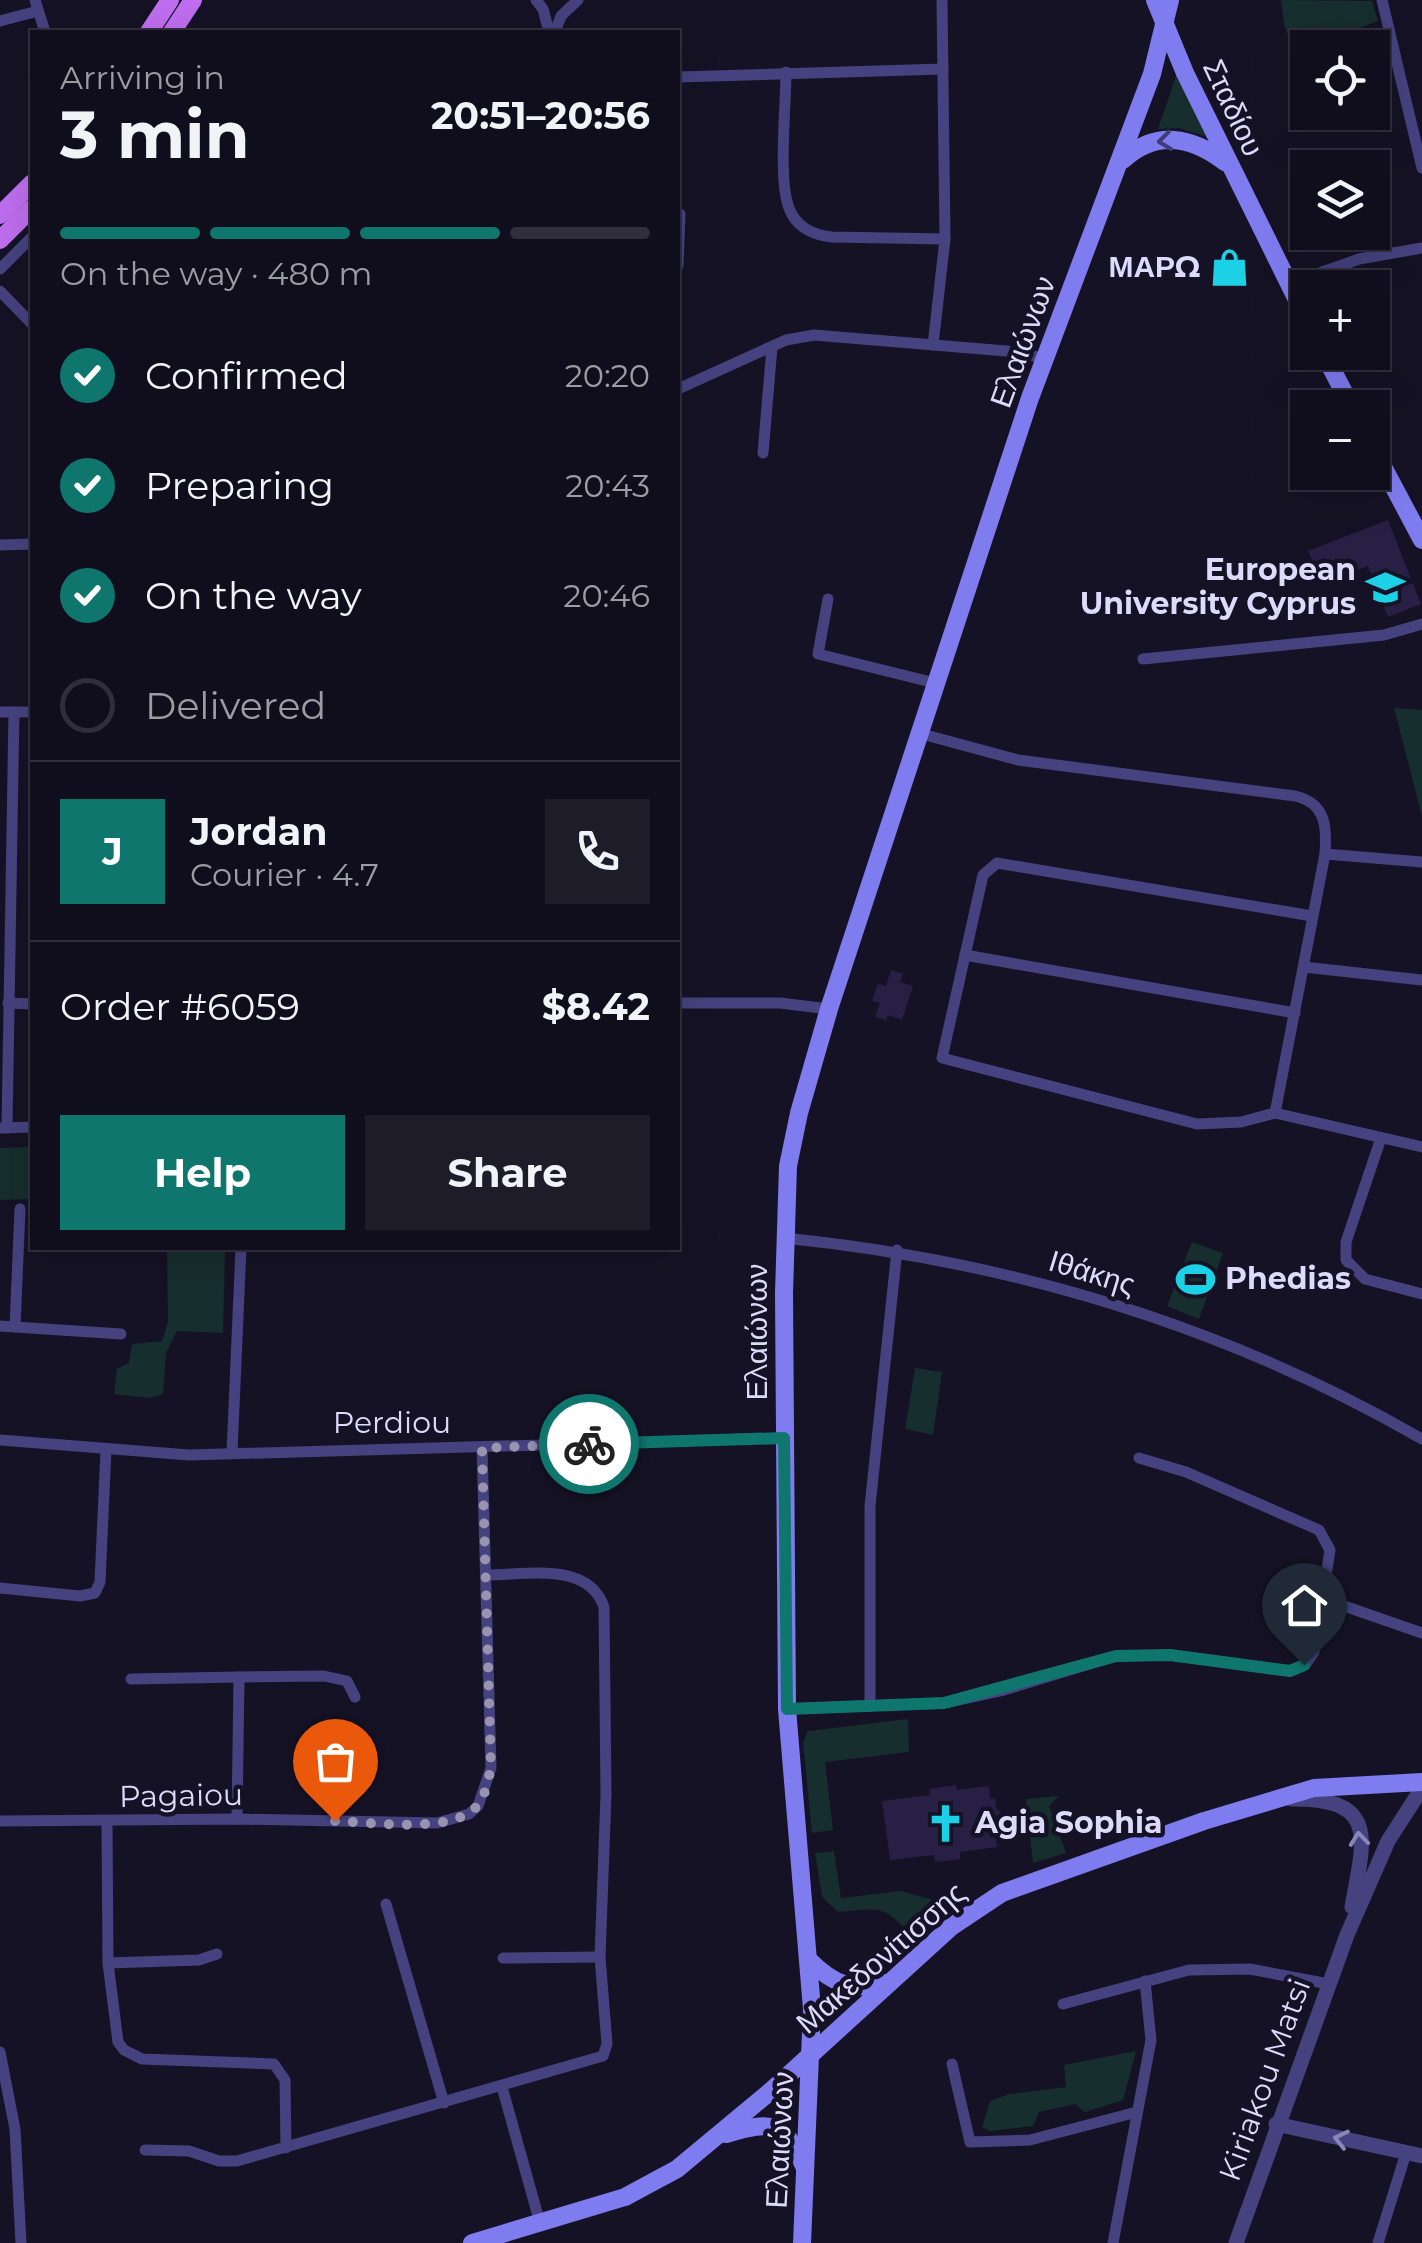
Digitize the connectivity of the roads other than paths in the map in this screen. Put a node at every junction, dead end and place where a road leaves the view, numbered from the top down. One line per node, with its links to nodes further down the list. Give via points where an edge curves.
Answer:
1 (170, 0): 13 (main road)
2 (193, 0): 14 (main road)
3 (536, 0): 15 (street)
4 (578, 0): 16 (street)
5 (942, 0): 17 (street)
6 (1155, 0): 11 (main road, Σταδίου)
7 (1170, 0): 11 (main road, Ελαιώνων)
8 (1382, 0): 20 (street)
9 (36, 6): 10 (street); 12 (street)
10 (0, 21)
11 (1165, 22): 21 (main road, Ελαιώνων); 22 (main road, Σταδίου)
12 (44, 30)
13 (150, 30)
14 (173, 30)
15 (551, 30)
16 (553, 30)
17 (943, 69): 18 (street); 28 (street)
18 (786, 72): 19 (street); 28 (street, via 786,192 794,219 818,236)
19 (680, 77)
20 (1417, 116): 23 (street)
21 (1122, 161): 22 (main road, one-way to 21, via 1200,145 1170,138); 38 (main road, Ελαιώνων)
22 (1229, 166): 32 (main road, Σταδίου)
23 (1422, 168)
24 (30, 185): 26 (main road)
25 (30, 210): 29 (main road)
26 (0, 215)
27 (30, 239): 31 (street)
28 (945, 239): 36 (street)
29 (0, 240)
30 (1422, 248): 32 (street, via 1358,259)
31 (0, 270)
32 (1288, 284): 33 (main road, Σταδίου)
33 (1290, 288)
34 (0, 291): 35 (street)
35 (30, 322)
36 (933, 345): 37 (street, via 814,335); 38 (street)
37 (772, 347): 39 (street); 40 (street)
38 (1044, 358): 48 (main road, Ελαιώνων)
39 (680, 388)
40 (762, 454)
41 (1390, 480): 42 (main road)
42 (1422, 540)
43 (30, 544): 44 (street)
44 (0, 545)
45 (828, 600): 48 (street, via 818,654)
46 (1422, 624): 47 (street, via 1374,636)
47 (1143, 659)
48 (939, 684): 50 (main road, Ελαιώνων)
49 (7, 712): 57 (street)
50 (922, 734): 51 (street, via 1018,760 1295,796 1319,810 1327,829); 60 (main road, Ελαιώνων)
51 (1325, 854): 52 (street); 53 (street)
52 (1422, 862)
53 (1312, 916): 54 (street, via 1004,862 983,875); 55 (street)
54 (965, 956): 61 (street); 62 (street, via 942,1058 1197,1124)
55 (1304, 967): 56 (street); 61 (street)
56 (1422, 980)
57 (8, 1002): 58 (street); 64 (street)
58 (30, 1004)
59 (680, 1004): 60 (street, via 780,1002)
60 (829, 1009): 68 (main road, Ελαιώνων, via 794,1134)
61 (1295, 1014): 62 (street)
62 (1275, 1113): 65 (street)
63 (30, 1127): 64 (street)
64 (4, 1128)
65 (1381, 1138): 66 (street); 71 (street, via 1346,1260 1365,1278)
66 (1422, 1148)
67 (20, 1209): 73 (street)
68 (784, 1238): 70 (street, Ιθάκης); 75 (main road, Ελαιώνων)
69 (241, 1250): 80 (street)
70 (897, 1250): 76 (street, Ιθάκης, via 1068,1287 1297,1372); 89 (street, via 870,1506)
71 (1422, 1294)
72 (0, 1326): 73 (street)
73 (15, 1327): 74 (street)
74 (120, 1334)
75 (784, 1438): 78 (street, Perdiou); 90 (main road, Ελαιώνων)
76 (1422, 1439)
77 (0, 1440): 79 (street, Perdiou)
78 (482, 1448): 80 (street, Perdiou); 82 (street, Pagaiou)
79 (106, 1450): 80 (street, Perdiou); 83 (street, via 100,1582 94,1593)
80 (232, 1452)
81 (1139, 1458): 84 (street, via 1320,1530 1330,1550)
82 (488, 1576): 93 (street, Pagaiou, via 491,1768 478,1806 437,1824); 99 (street, via 569,1575 589,1584 604,1607)
83 (0, 1588)
84 (1324, 1599): 85 (street); 89 (street, via 1314,1652 1290,1671 1170,1655 1116,1656 944,1703)
85 (1422, 1632)
86 (239, 1676): 87 (street); 88 (street, via 324,1676 347,1681); 93 (street)
87 (131, 1678)
88 (356, 1697)
89 (870, 1706): 90 (street)
90 (787, 1709): 101 (main road, Ελαιώνων)
91 (1422, 1785): 92 (main road, Μακεδονίτισσης, via 1342,1784); 97 (street, Kiriakou Matsi, via 1388,1841)
92 (1278, 1799): 97 (street, Kiriakou Matsi, one-way to 92, via 1360,1827 1337,1803); 104 (main road, Μακεδονίτισσης, via 1014,1888 952,1926)
93 (237, 1819): 95 (street, Pagaiou)
94 (0, 1821): 95 (street, Pagaiou)
95 (107, 1823): 102 (street)
96 (386, 1904): 111 (street)
97 (1347, 1935): 105 (street, Kiriakou Matsi)
98 (216, 1954): 102 (street)
99 (600, 1956): 100 (street); 110 (street, via 603,2056)
100 (503, 1958)
101 (810, 1961): 104 (main road, via 852,1988); 108 (main road, Ελαιώνων)
102 (108, 1964): 115 (street, via 114,2030 132,2055 277,2066 285,2080)
103 (1145, 1981): 105 (street, via 1190,1970 1250,1969); 106 (street); 112 (street, via 1151,2040)
104 (889, 1982): 108 (main road, Μακεδονίτισσης)
105 (1328, 1984): 113 (street, Kiriakou Matsi)
106 (1063, 2004)
107 (0, 2052): 118 (street)
108 (812, 2053): 114 (main road, Μακεδονίτισσης); 120 (main road, Ελαιώνων)
109 (952, 2064): 112 (street, via 970,2142 1030,2140)
110 (502, 2088): 111 (street); 121 (street)
111 (444, 2103): 115 (street)
112 (1137, 2112): 125 (street)
113 (1276, 2124): 117 (street, one-way to 113); 126 (street, Kiriakou Matsi)
114 (721, 2135): 120 (main road, via 775,2126 791,2140); 121 (main road, Μακεδονίτισσης, via 626,2197)
115 (286, 2148): 116 (street, via 229,2162 189,2151)
116 (145, 2150)
117 (1414, 2155): 127 (street)
118 (17, 2168): 119 (street); 122 (street)
119 (0, 2169)
120 (806, 2171): 124 (main road, Ελαιώνων)
121 (540, 2224): 123 (main road, Μακεδονίτισσης)
122 (21, 2243)
123 (472, 2243)
124 (802, 2243)
125 (1113, 2243)
126 (1236, 2243)
127 (1378, 2243)

